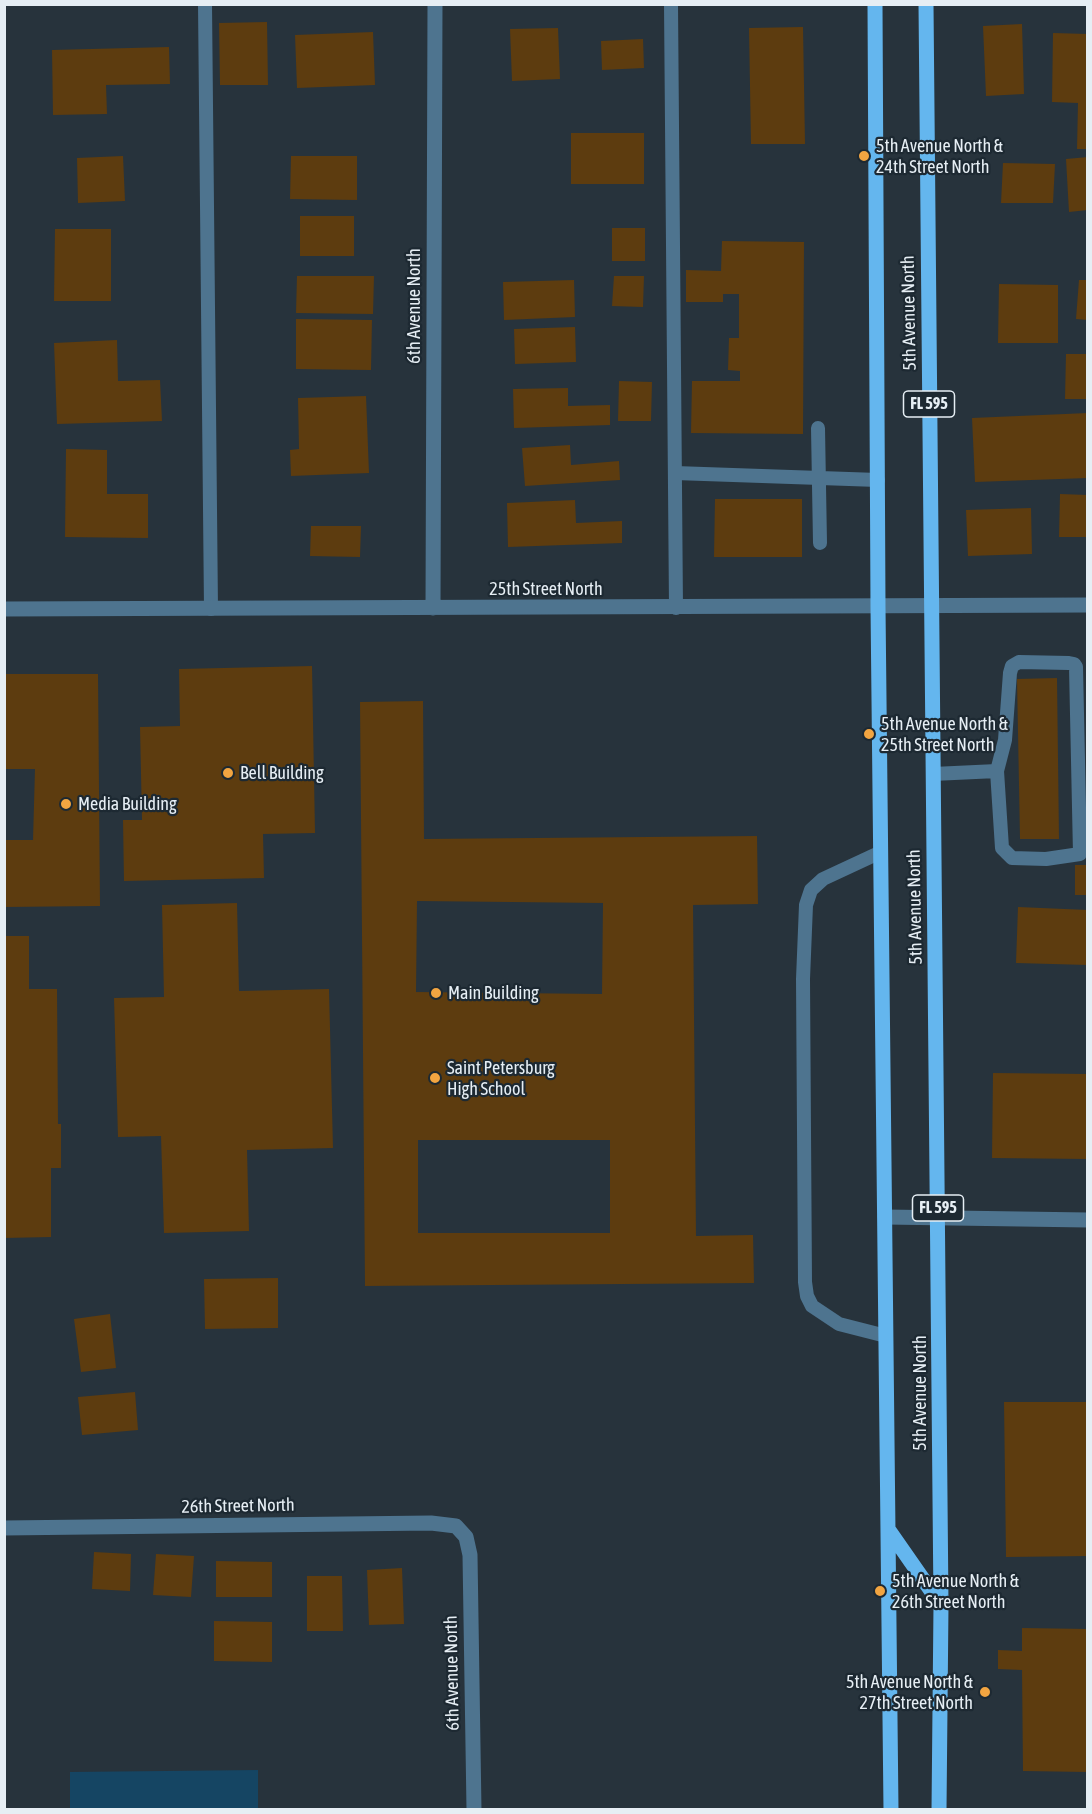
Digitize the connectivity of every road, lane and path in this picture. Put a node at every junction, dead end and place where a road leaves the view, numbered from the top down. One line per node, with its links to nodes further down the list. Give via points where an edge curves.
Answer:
1 (205, 4): 17 (lane)
2 (435, 4): 14 (street, 6th Avenue North)
3 (671, 4): 7 (lane)
4 (875, 4): 9 (main road, 5th Avenue North / FL 595)
5 (926, 4): 13 (main road, 5th Avenue North / FL 595)
6 (818, 428): 8 (lane)
7 (675, 473): 8 (lane); 15 (lane)
8 (819, 478): 9 (lane); 10 (lane)
9 (878, 480): 12 (main road, 5th Avenue North / FL 595)
10 (820, 543)
11 (1088, 605): 13 (street, 25th Street North)
12 (878, 607): 13 (street, 25th Street North); 15 (street, 25th Street North); 21 (main road, 5th Avenue North / FL 595)
13 (931, 607): 20 (main road, 5th Avenue North / FL 595)
14 (433, 608): 15 (street, 25th Street North); 17 (street, 25th Street North)
15 (676, 608)
16 (4, 609): 17 (street, 25th Street North)
17 (211, 609)
18 (1082, 667): 19 (lane, via 1019,662 1012,666 1005,740); 22 (lane)
19 (997, 771): 20 (lane); 22 (lane, via 1002,848 1012,858)
20 (933, 774): 24 (main road, 5th Avenue North / FL 595)
21 (881, 852): 23 (main road, 5th Avenue North / FL 595); 26 (lane, via 823,879 811,890 806,905 805,1282 812,1306 839,1324)
22 (1084, 854)
23 (885, 1217): 24 (street); 26 (main road, 5th Avenue North / FL 595)
24 (938, 1219): 25 (street); 30 (main road, 5th Avenue North / FL 595)
25 (1088, 1220)
26 (886, 1336): 28 (main road, 5th Avenue North / FL 595)
27 (4, 1528): 29 (street, 26th Street North, via 431,1523 456,1526)
28 (888, 1529): 30 (main road); 32 (main road, 5th Avenue North / FL 595)
29 (466, 1537): 31 (street, 6th Avenue North, via 471,1578)
30 (941, 1605): 33 (main road, 5th Avenue North / FL 595)
31 (474, 1809)
32 (891, 1809)
33 (939, 1809)

